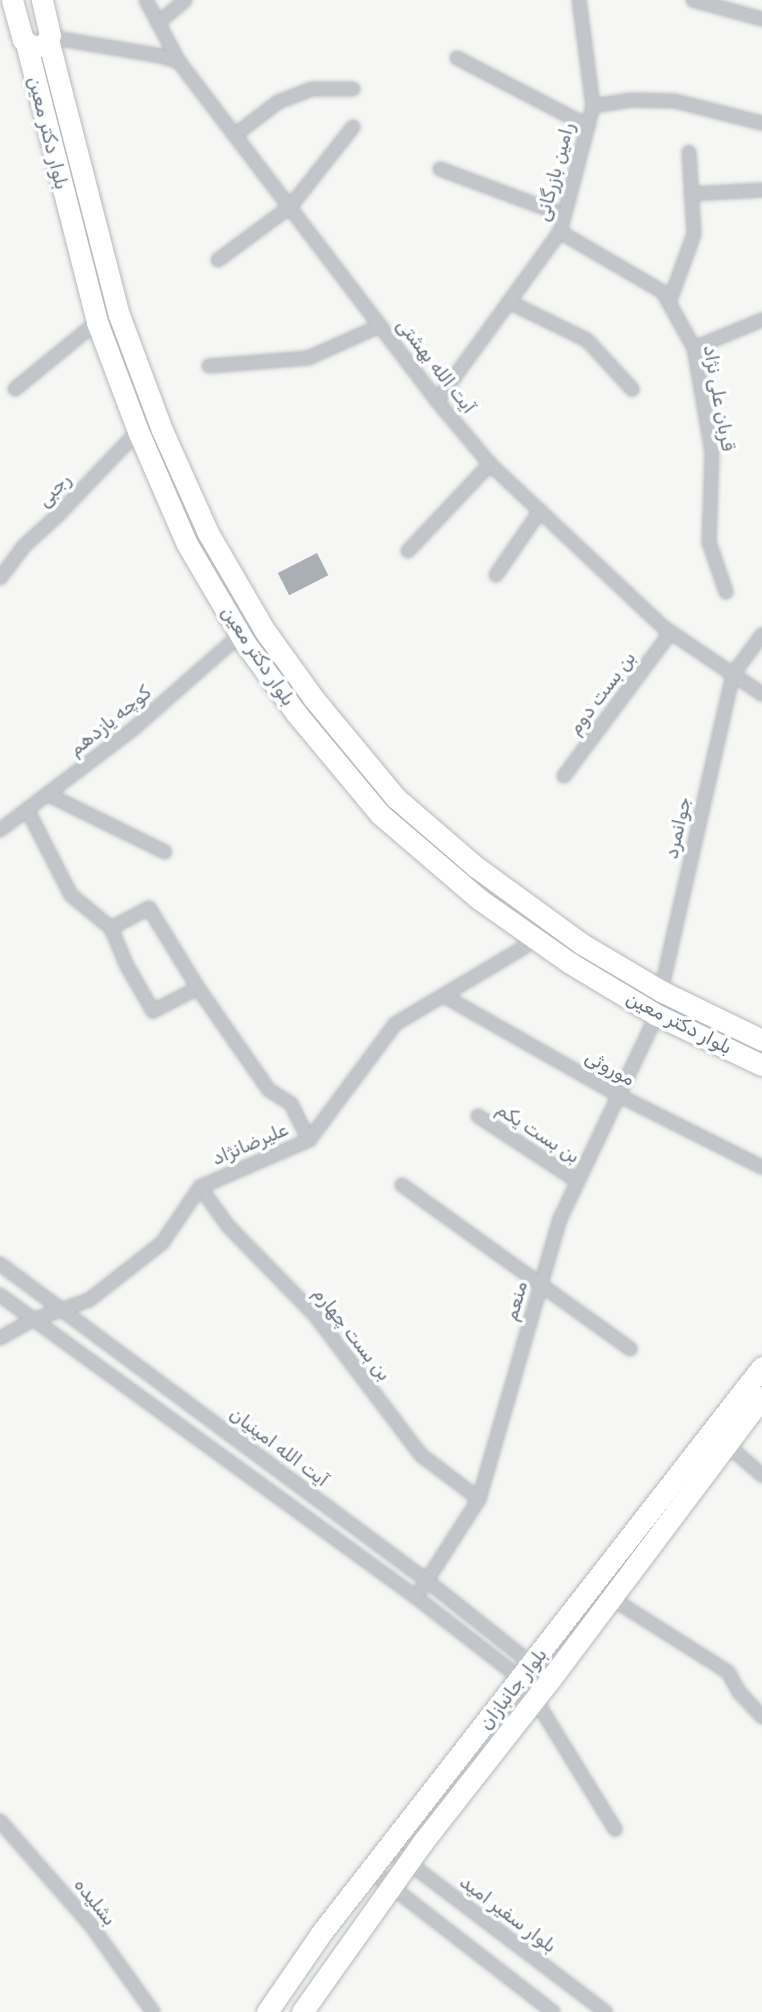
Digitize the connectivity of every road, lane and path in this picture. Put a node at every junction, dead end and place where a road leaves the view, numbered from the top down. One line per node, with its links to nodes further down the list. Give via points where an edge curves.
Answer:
1 (12, 0): 10 (main road, بلوار دکتر معین)
2 (42, 0): 11 (main road, بلوار دکتر معین)
3 (146, 0): 9 (street, آیت الله بهشتی)
4 (185, 0): 9 (street)
5 (579, 0): 15 (street, رامین بازرگانی)
6 (694, 0): 8 (street)
7 (0, 1): 10 (street)
8 (762, 19)
9 (158, 23): 13 (street, آیت الله بهشتی)
10 (22, 35): 11 (main road, via 40,46); 31 (main road, بلوار دکتر معین)
11 (49, 38): 13 (street); 58 (main road, بلوار دکتر معین, via 119,315 162,430 208,533 264,631 396,798 498,883 582,944)
12 (457, 58): 17 (street)
13 (180, 62): 19 (street, آیت الله بهشتی)
14 (353, 89): 19 (street, via 312,89 278,102)
15 (593, 106): 16 (street, via 630,100 675,101); 17 (street, رامین بازرگانی)
16 (762, 123)
17 (587, 126): 25 (street, رامین بازرگانی)
18 (353, 127): 24 (street)
19 (235, 135): 24 (street, آیت الله بهشتی)
20 (689, 152): 23 (street)
21 (440, 169): 25 (street)
22 (762, 190): 23 (street)
23 (691, 194): 29 (street, via 694,234)
24 (288, 208): 27 (street); 32 (street, آیت الله بهشتی)
25 (564, 215): 26 (street, رامین بازرگانی)
26 (560, 233): 28 (street, رامین بازرگانی); 29 (street, قربان علی نژاد, via 663,292)
27 (218, 261)
28 (509, 302): 36 (street, via 587,340); 37 (street, رامین بازرگانی)
29 (669, 303): 33 (street, قربان علی نژاد)
30 (762, 320): 33 (street)
31 (97, 322): 35 (street); 38 (main road, بلوار دکتر معین)
32 (380, 326): 34 (street, via 309,358); 37 (street, آیت الله بهشتی)
33 (694, 348): 44 (street, قربان علی نژاد, via 712,452 709,541)
34 (209, 366)
35 (15, 389)
36 (632, 389)
37 (437, 401): 39 (street, آیت الله بهشتی)
38 (138, 431): 43 (street, رجبی, via 23,547); 46 (main road, بلوار دکتر معین, via 187,544)
39 (490, 464): 40 (street, آیت الله بهشتی); 41 (street)
40 (540, 511): 42 (street); 45 (street, آیت الله بهشتی)
41 (408, 551)
42 (496, 575)
43 (0, 578)
44 (726, 592)
45 (671, 632): 48 (street, آیت الله بهشتی); 50 (street, بن بست دوم)
46 (240, 635): 51 (street, کوچه یازدهم); 56 (main road, بلوار دکتر معین, via 296,713 380,814 479,900)
47 (762, 635): 48 (street)
48 (733, 674): 49 (street, آیت الله بهشتی); 58 (street, جوانمرد)
49 (762, 694)
50 (564, 776)
51 (49, 795): 52 (street, کوچه یازدهم); 54 (street)
52 (28, 811): 53 (street, کوچه یازدهم); 55 (street, via 71,895)
53 (0, 830)
54 (165, 852)
55 (110, 928): 57 (street, via 149,908); 57 (street, via 153,1011)
56 (533, 939): 59 (street, علیرضانژاد); 60 (main road, بلوار دکتر معین)
57 (198, 988): 65 (street, via 269,1090 291,1104)
58 (661, 991): 61 (main road, بلوار دکتر معین)
59 (444, 996): 63 (street, موروثی); 65 (street, علیرضانژاد, via 395,1024)
60 (657, 1015): 62 (main road, بلوار دکتر معین); 63 (street, منعم)
61 (762, 1040)
62 (762, 1065)
63 (618, 1095): 66 (street, موروثی); 67 (street, منعم)
64 (478, 1116): 67 (street, بن بست یکم)
65 (309, 1140): 69 (street, علیرضانژاد)
66 (762, 1167)
67 (577, 1181): 71 (street, منعم)
68 (402, 1185): 71 (street)
69 (200, 1187): 73 (street, علیرضانژاد, via 162,1242 89,1300); 81 (street, بن بست چهارم, via 228,1226 314,1314 421,1455)
70 (0, 1264): 73 (street, آیت الله امینیان)
71 (540, 1286): 76 (street); 81 (street, منعم)
72 (0, 1295): 74 (street)
73 (61, 1310): 74 (street, علیرضانژاد); 82 (street, آیت الله امینیان)
74 (33, 1320): 75 (street, علیرضانژاد); 83 (street)
75 (0, 1338)
76 (630, 1349)
77 (762, 1367): 85 (main road, بلوار جانبازان)
78 (762, 1397): 79 (main road, بلوار جانبازان)
79 (726, 1444): 80 (street); 84 (main road, بلوار جانبازان)
80 (762, 1475)
81 (478, 1499): 82 (street, منعم)
82 (426, 1580): 83 (street, منعم); 85 (street, آیت الله امینیان)
83 (417, 1598): 85 (street)
84 (611, 1598): 86 (main road, بلوار جانبازان); 87 (street, via 728,1672)
85 (527, 1672): 90 (main road, بلوار جانبازان)
86 (535, 1699): 89 (street); 91 (main road, بلوار جانبازان)
87 (762, 1717)
88 (0, 1821): 94 (street, بشلیده, via 90,1924)
89 (615, 1829)
90 (388, 1847): 91 (street, بلوار سفیر امید); 92 (main road, بلوار جانبازان)
91 (408, 1863): 93 (main road, بلوار جانبازان); 98 (street, بلوار سفیر امید)
92 (370, 1870): 93 (street); 95 (main road, بلوار جانبازان)
93 (392, 1886): 96 (main road, بلوار جانبازان); 97 (street)
94 (153, 2012)
95 (267, 2012)
96 (302, 2012)
97 (553, 2012)
98 (605, 2012)

